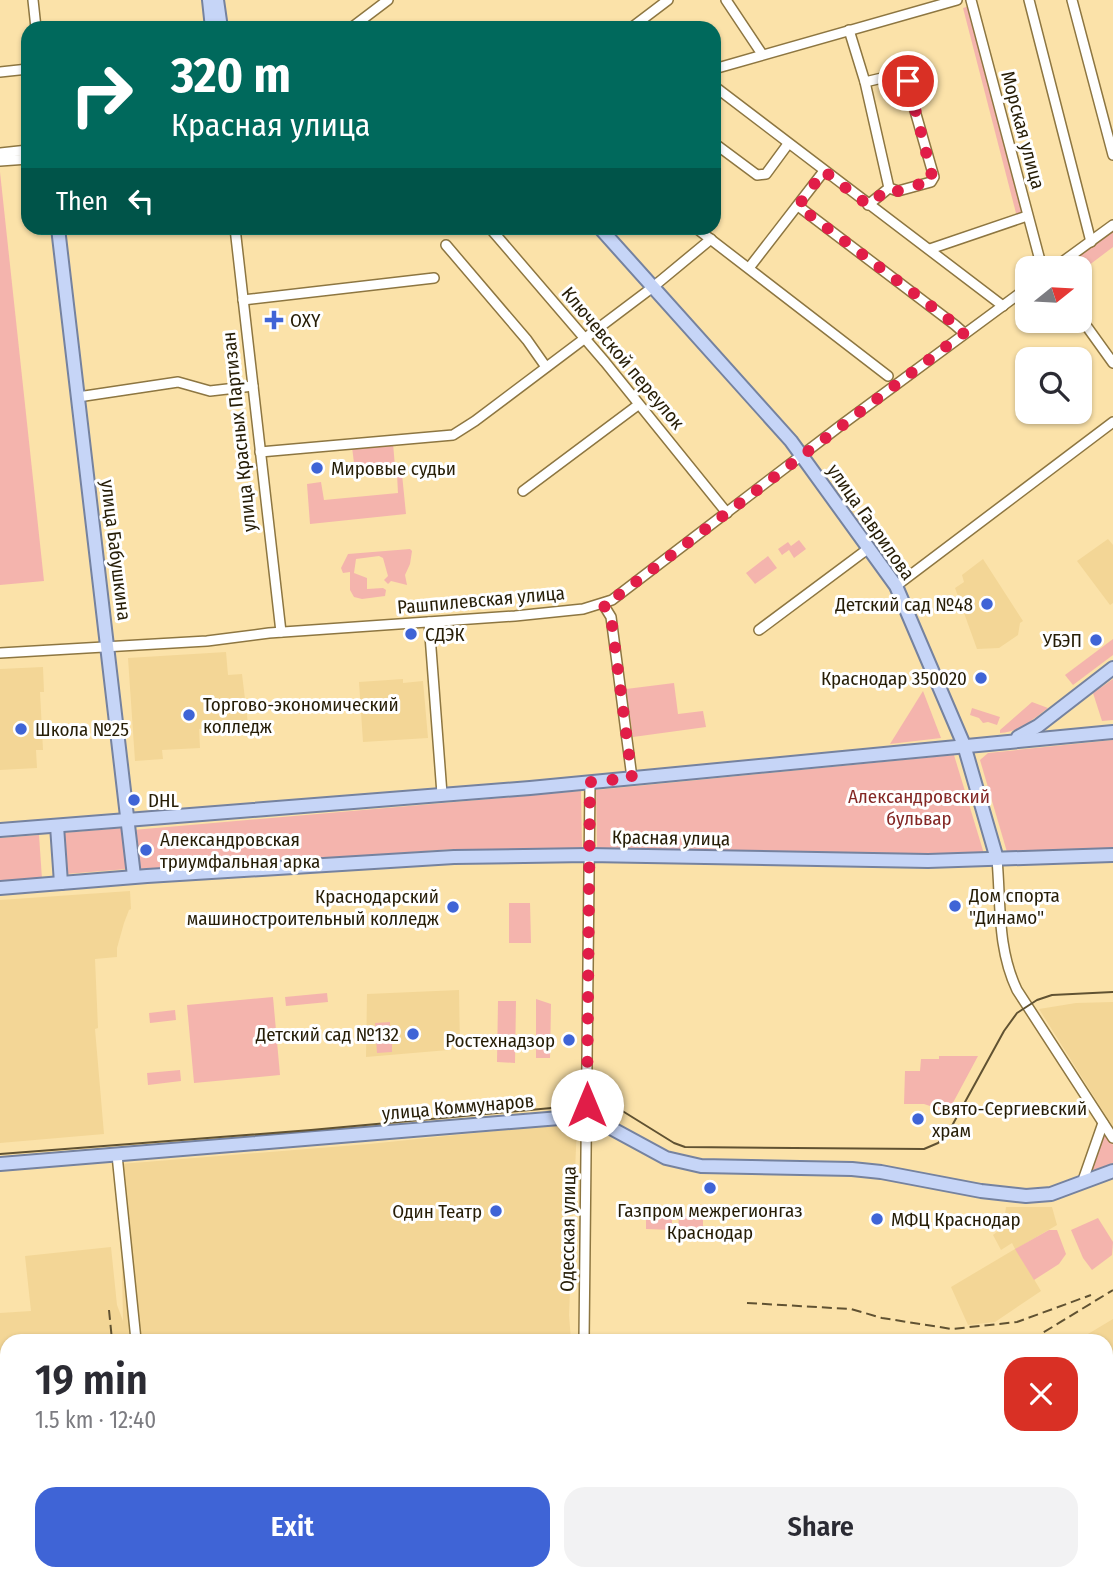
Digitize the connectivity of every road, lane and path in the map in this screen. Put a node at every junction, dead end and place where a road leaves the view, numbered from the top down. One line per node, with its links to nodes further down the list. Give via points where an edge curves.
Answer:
1 (33, 0): 11 (street)
2 (209, 0): 12 (main road)
3 (218, 0): 13 (main road)
4 (388, 0): 14 (street)
5 (668, 0): 15 (street)
6 (726, 0): 17 (street)
7 (957, 0): 16 (street)
8 (971, 0): 34 (street, Морская улица)
9 (1030, 0): 42 (street)
10 (1072, 0): 27 (street)
11 (36, 21)
12 (211, 21)
13 (220, 21)
14 (360, 21)
15 (640, 21)
16 (849, 30): 17 (street); 21 (street)
17 (762, 54): 18 (street)
18 (721, 67)
19 (21, 70): 20 (street)
20 (0, 72)
21 (865, 82): 31 (street); 31 (street, via 905,76 934,177 931,182 898,191)
22 (721, 94): 23 (street)
23 (788, 144): 24 (street, via 766,174 757,176); 30 (street)
24 (721, 148)
25 (21, 151): 26 (street)
26 (0, 153)
27 (1113, 155)
28 (21, 160): 29 (street)
29 (0, 161)
30 (824, 171): 32 (street); 33 (street)
31 (889, 188): 32 (street)
32 (868, 205): 44 (street)
33 (798, 206): 47 (street); 53 (street)
34 (1027, 216): 44 (street); 45 (street, Морская улица)
35 (1113, 225): 42 (street)
36 (59, 235): 60 (main road, улица Бабушкина)
37 (236, 235): 51 (street, улица Красных Партизан)
38 (496, 235): 55 (street, Ключевской переулок)
39 (606, 235): 49 (main road, улица Гаврилова)
40 (706, 235): 41 (street)
41 (711, 239): 47 (street); 49 (street)
42 (1091, 242): 46 (street)
43 (446, 244): 57 (street)
44 (930, 249): 52 (street)
45 (1039, 256)
46 (1071, 256)
47 (749, 268): 58 (street)
48 (434, 278): 51 (street)
49 (653, 287): 55 (street); 64 (main road, улица Гаврилова)
50 (1015, 297): 52 (street, Рашпилевская улица)
51 (243, 300): 59 (street, улица Красных Партизан)
52 (1003, 306): 53 (street, Рашпилевская улица)
53 (964, 333): 64 (street, Рашпилевская улица)
54 (1091, 333): 56 (street)
55 (584, 337): 57 (street); 61 (street, Ключевской переулок)
56 (1113, 363)
57 (546, 368): 63 (street, via 453,435)
58 (888, 376)
59 (253, 386): 60 (street, via 210,391 177,382); 63 (street, улица Красных Партизан)
60 (78, 397): 73 (main road, улица Бабушкина)
61 (638, 405): 65 (street); 66 (street, Ключевской переулок)
62 (1113, 422): 68 (street)
63 (260, 452): 72 (street, улица Красных Партизан)
64 (801, 456): 66 (street, Рашпилевская улица); 67 (main road, улица Гаврилова)
65 (523, 491)
66 (727, 513): 69 (street, Рашпилевская улица)
67 (869, 548): 68 (main road, улица Гаврилова); 71 (street)
68 (896, 586): 79 (main road, улица Гаврилова)
69 (603, 604): 70 (street, Рашпилевская улица); 81 (street, via 611,617)
70 (429, 622): 72 (street, Рашпилевская улица); 83 (street)
71 (759, 629)
72 (281, 632): 73 (street, Рашпилевская улица)
73 (109, 646): 74 (street, Рашпилевская улица); 84 (main road, улица Бабушкина)
74 (0, 653)
75 (1113, 668): 77 (main road, via 1038,726)
76 (1113, 732): 77 (main road)
77 (1011, 740): 78 (main road)
78 (980, 744): 79 (main road); 80 (main road, via 974,748)
79 (964, 745): 80 (main road, улица Гаврилова); 81 (main road)
80 (970, 765): 89 (main road, улица Гаврилова)
81 (632, 778): 82 (main road)
82 (590, 782): 83 (main road); 88 (street, Одесская улица)
83 (442, 794): 84 (main road)
84 (127, 820): 85 (main road); 90 (main road, улица Бабушкина)
85 (57, 827): 86 (main road); 91 (main road)
86 (0, 831)
87 (1113, 855): 89 (main road, Красная улица)
88 (589, 856): 89 (main road, Красная улица); 90 (main road, Красная улица, via 454,857); 93 (street, Одесская улица)
89 (997, 859): 94 (street, улица Гаврилова, via 1002,946 1008,970)
90 (134, 876): 91 (main road, Красная улица)
91 (61, 883): 92 (main road, Красная улица)
92 (0, 888)
93 (586, 1118): 96 (main road, улица Коммунаров); 99 (main road, улица Коммунаров, via 689,1165 881,1172 1026,1196 1051,1194); 101 (street, Одесская улица)
94 (1103, 1123): 95 (street, улица Гаврилова); 99 (street)
95 (1113, 1138)
96 (117, 1155): 97 (main road, улица Коммунаров); 100 (street)
97 (0, 1164)
98 (1113, 1171): 99 (main road, улица Коммунаров)
99 (1082, 1183)
100 (135, 1334)
101 (584, 1334)

